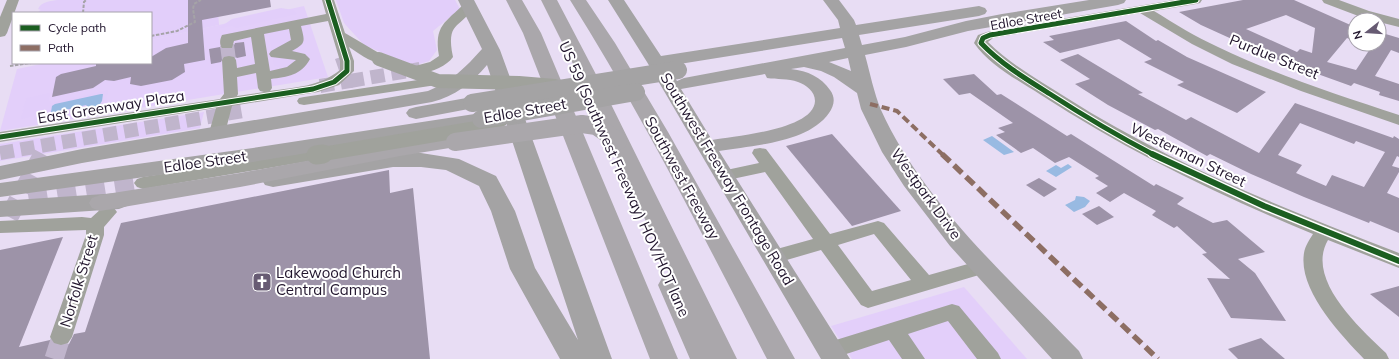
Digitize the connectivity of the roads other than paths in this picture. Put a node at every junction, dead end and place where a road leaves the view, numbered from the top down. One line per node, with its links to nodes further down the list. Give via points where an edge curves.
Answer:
1 (13, 0): 18 (street)
2 (328, 0): 15 (street)
3 (514, 0): 59 (highway, via 532,33)
4 (542, 0): 60 (highway, US 59 (Southwest Freeway) HOV/HOT lane)
5 (550, 0): 31 (highway)
6 (578, 0): 62 (highway, Southwest Freeway, via 670,154)
7 (616, 0): 25 (main road, Southwest Freeway Frontage Road)
8 (831, 0): 21 (main road, Westpark Drive, via 846,20)
9 (1046, 0): 21 (main road, Edloe Street)
10 (1118, 0): 21 (main road, Edloe Street, via 966,26 906,42)
11 (1196, 0): 14 (street, Edloe Street)
12 (1328, 0): 17 (street)
13 (467, 3): 24 (main road); 29 (street, via 446,28 443,42 445,65)
14 (1144, 10): 22 (street, Edloe Street, via 990,35 983,38); 36 (street, Purdue Street, via 1180,33 1240,62 1320,94)
15 (333, 16): 16 (street); 20 (street)
16 (294, 24): 19 (street); 28 (street, via 297,42 276,54 300,56 302,62 289,71)
17 (1399, 24)
18 (1, 27)
19 (257, 32): 23 (street, via 227,38); 28 (street)
20 (340, 36): 29 (street, bridge, via 379,59); 33 (street, East Greenway Plaza, via 347,71 334,82 313,89)
21 (852, 41): 25 (main road); 26 (main road, Edloe Street); 27 (main road, Edloe Street); 32 (main road, Westpark Drive)
22 (981, 43): 48 (street, Westerman Street, via 1003,63 1112,132 1236,194)
23 (227, 45)
24 (491, 50): 37 (main road, via 458,86 432,96); 58 (main road)
25 (656, 62): 41 (main road, Southwest Freeway Frontage Road)
26 (803, 62): 27 (main road, Edloe Street); 32 (main road, via 834,68)
27 (737, 70): 31 (main road, Edloe Street, bridge); 41 (main road, via 802,77 819,88 825,104 817,118 791,132)
28 (263, 72): 33 (street); 34 (street, via 229,67 231,94)
29 (430, 74): 30 (street, bridge); 35 (street, via 366,90)
30 (570, 87): 31 (main road, Edloe Street, bridge); 40 (main road, Edloe Street, bridge)
31 (595, 92): 39 (highway); 40 (main road, Edloe Street, bridge, via 520,113)
32 (867, 92): 52 (main road, Westpark Drive, via 871,109 893,152 912,181)
33 (266, 96): 34 (street, East Greenway Plaza)
34 (225, 102): 37 (street); 38 (street, East Greenway Plaza)
35 (243, 111)
36 (1399, 120)
37 (217, 133): 42 (main road, via 82,156)
38 (0, 137)
39 (618, 141): 46 (highway, bridge, via 596,126 582,124 400,150 240,180); 61 (highway)
40 (318, 143): 42 (main road, Edloe Street, via 243,142 72,167); 44 (street); 45 (main road, Edloe Street, via 253,155)
41 (706, 147): 43 (main road, Southwest Freeway Frontage Road)
42 (0, 174)
43 (723, 176): 49 (street, via 764,159); 50 (main road, Southwest Freeway Frontage Road)
44 (143, 182)
45 (0, 190)
46 (101, 213): 47 (main road); 55 (street, Norfolk Street); 57 (main road, via 176,196 394,160 451,164 488,181 503,211 523,269)
47 (4, 220)
48 (1324, 231): 51 (street, Westerman Street); 66 (street, via 1313,252 1313,267 1319,284 1346,327)
49 (825, 242): 50 (street); 53 (street, via 878,227); 53 (street, via 868,300)
50 (773, 256): 56 (main road, Southwest Freeway Frontage Road)
51 (1399, 261)
52 (982, 267): 53 (street); 65 (main road, Westpark Drive)
53 (925, 284)
54 (894, 331): 56 (street); 63 (street); 64 (street, via 952,312)
55 (61, 337)
56 (834, 355)
57 (574, 359)
58 (598, 359)
59 (664, 359)
60 (704, 359)
61 (723, 359)
62 (781, 359)
63 (914, 359)
64 (990, 359)
65 (1069, 359)
66 (1378, 359)

